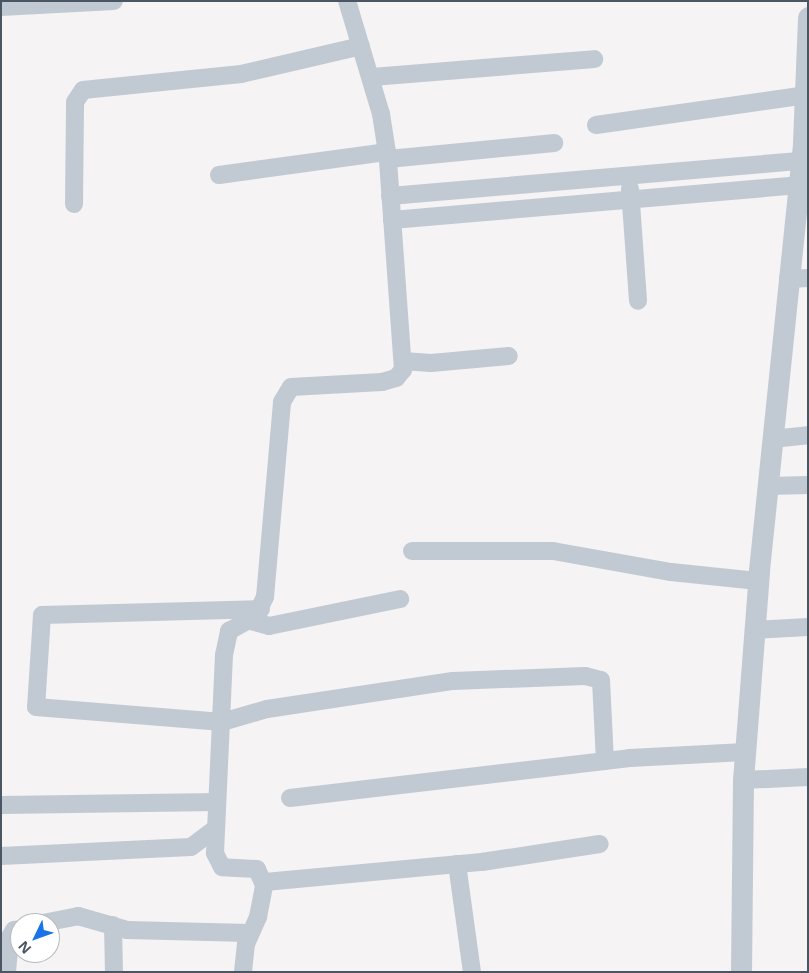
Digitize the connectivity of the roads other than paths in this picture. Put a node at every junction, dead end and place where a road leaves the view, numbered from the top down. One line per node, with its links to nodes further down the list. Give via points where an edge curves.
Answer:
1 (114, 1): 3 (street)
2 (346, 1): 6 (street)
3 (1, 7)
4 (808, 17): 5 (street)
5 (808, 26): 9 (street)
6 (361, 46): 8 (street); 18 (street, via 241,74 83,90 75,102)
7 (594, 59): 8 (street)
8 (372, 77): 12 (street)
9 (807, 95): 10 (street); 13 (street)
10 (596, 125)
11 (554, 143): 12 (street)
12 (387, 156): 14 (street); 17 (street)
13 (804, 161): 15 (street); 16 (street)
14 (219, 175)
15 (798, 185): 16 (street); 20 (street)
16 (629, 187): 17 (street); 19 (street); 21 (street)
17 (390, 196): 19 (street)
18 (74, 204)
19 (392, 220): 23 (street)
20 (798, 278): 25 (street)
21 (638, 300)
22 (509, 356): 23 (street, via 431,363)
23 (403, 361): 31 (street, via 403,370 396,378 382,382 291,388 285,393 265,597)
24 (808, 435): 25 (street)
25 (772, 439): 27 (street)
26 (808, 485): 27 (street)
27 (768, 486): 29 (street)
28 (412, 551): 29 (street, via 553,551 671,572)
29 (758, 581): 34 (street)
30 (400, 599): 32 (street, via 269,626)
31 (261, 609): 32 (street); 35 (street, via 42,615 36,707)
32 (246, 620): 35 (street, via 235,625 225,641)
33 (808, 628): 34 (street)
34 (755, 630): 36 (street)
35 (222, 722): 37 (street, via 267,709 453,681 585,676 601,680); 41 (street)
36 (745, 752): 37 (street); 39 (street)
37 (604, 760): 40 (street)
38 (808, 777): 39 (street)
39 (743, 780): 56 (street)
40 (290, 798)
41 (217, 802): 42 (street); 43 (street)
42 (1, 805)
43 (216, 828): 45 (street, via 192,847); 47 (street, via 216,860 222,867 257,869)
44 (600, 844): 46 (street)
45 (1, 856)
46 (457, 864): 47 (street, via 265,882); 55 (street)
47 (264, 885): 50 (street, via 258,917)
48 (60, 920): 49 (street, via 78,916)
49 (113, 925): 50 (street, via 149,931); 53 (street)
50 (249, 933): 54 (street)
51 (10, 939): 52 (street)
52 (7, 972)
53 (114, 972)
54 (243, 972)
55 (472, 972)
56 (741, 972)

